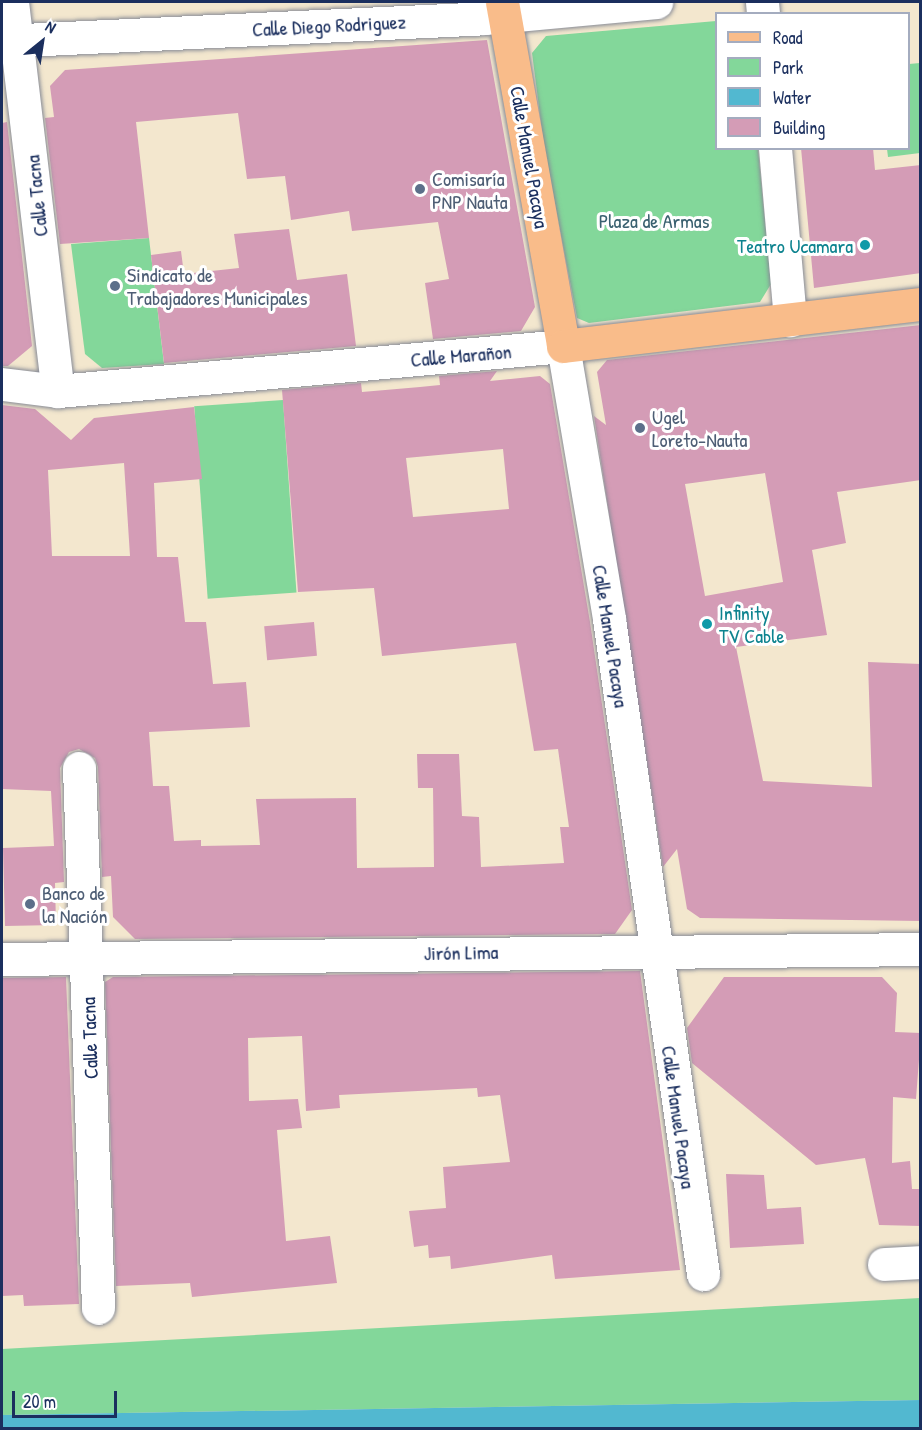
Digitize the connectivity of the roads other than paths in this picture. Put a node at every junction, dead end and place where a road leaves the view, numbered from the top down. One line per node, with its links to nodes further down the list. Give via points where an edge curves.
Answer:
1 (12, 2): 4 (street, Calle Tacna)
2 (656, 2): 3 (street, Calle Diego Rodriguez)
3 (504, 9): 4 (street, Calle Diego Rodriguez); 8 (main road, Calle Manuel Pacaya)
4 (10, 41): 10 (street, Calle Tacna)
5 (775, 150): 7 (street)
6 (921, 304): 7 (main road, Calle Marañon)
7 (790, 320): 8 (main road, Calle Marañon)
8 (563, 346): 10 (street, Calle Marañon); 13 (street, Calle Manuel Pacaya)
9 (2, 384): 10 (street, Calle Marañon)
10 (58, 391)
11 (79, 768): 14 (street, Calle Tacna)
12 (921, 948): 13 (street, Jirón Lima)
13 (658, 949): 14 (street, Jirón Lima); 18 (street, Calle Manuel Pacaya, via 669,1055)
14 (87, 958): 15 (street, Jirón Lima); 19 (street, Calle Tacna)
15 (2, 959)
16 (921, 1262): 17 (street)
17 (884, 1264)
18 (703, 1274)
19 (98, 1308)

